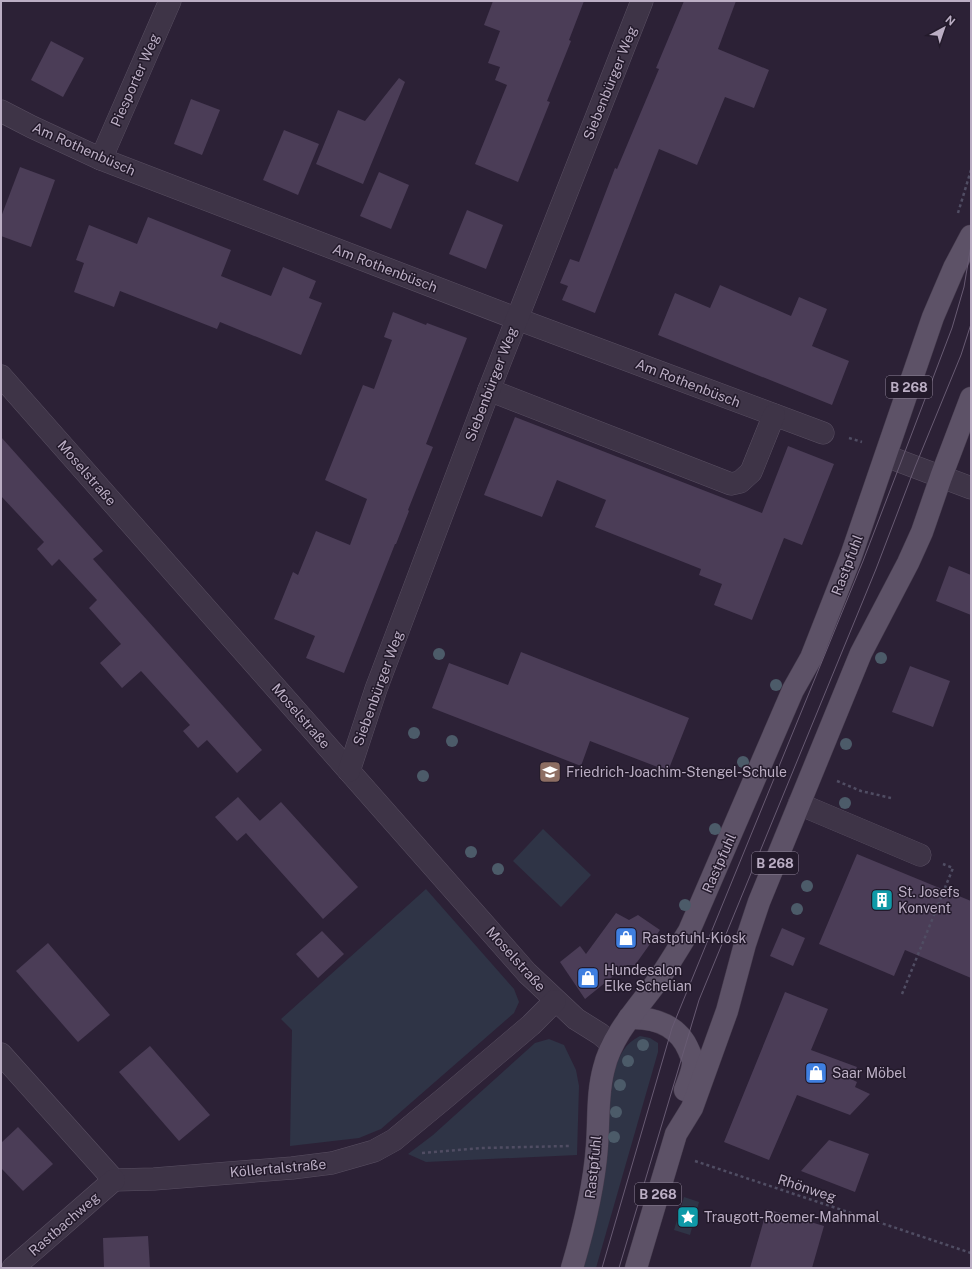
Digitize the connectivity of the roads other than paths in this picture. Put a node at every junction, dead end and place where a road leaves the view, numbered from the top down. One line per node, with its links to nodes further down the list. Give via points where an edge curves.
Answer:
1 (170, 1): 4 (street, Piesporter Weg)
2 (642, 1): 6 (street, Siebenbürger Weg)
3 (1, 111): 4 (street, Am Rothenbüsch)
4 (101, 159): 6 (street, Am Rothenbüsch)
5 (971, 236): 12 (main road, B 268, via 933,317)
6 (517, 318): 8 (street, Siebenbürger Weg); 10 (street, Am Rothenbüsch)
7 (1, 376): 15 (street, Moselstraße)
8 (489, 390): 10 (street, via 731,484 740,482 751,472); 15 (street, Siebenbürger Weg, via 376,689)
9 (971, 398): 13 (main road, B 268)
10 (774, 415): 11 (street, Am Rothenbüsch)
11 (823, 433)
12 (886, 456): 13 (street); 19 (main road, Rastpfuhl / B 268, via 811,658 793,690 694,918 671,961)
13 (941, 477): 14 (street); 16 (main road, B 268, via 920,538 861,653)
14 (971, 488)
15 (349, 771): 18 (street, Moselstraße, via 527,973)
16 (799, 804): 17 (street); 22 (main road, B 268, via 759,902 727,1011 692,1108)
17 (920, 855)
18 (555, 1001): 20 (street, Moselstraße); 23 (street, Köllertalstraße, via 394,1140 374,1151 332,1163 292,1168)
19 (629, 1018): 20 (main road, Rastpfuhl / B 268); 22 (main road, B 268, via 643,1017 672,1028 686,1043 693,1060 679,1105)
20 (612, 1044): 25 (main road, Rastpfuhl / B 268, via 598,1098 597,1146 592,1190)
21 (1, 1054): 23 (street)
22 (676, 1134): 26 (main road, B 268)
23 (114, 1180): 24 (street, Rastbachweg)
24 (13, 1268)
25 (572, 1268)
26 (636, 1268)

